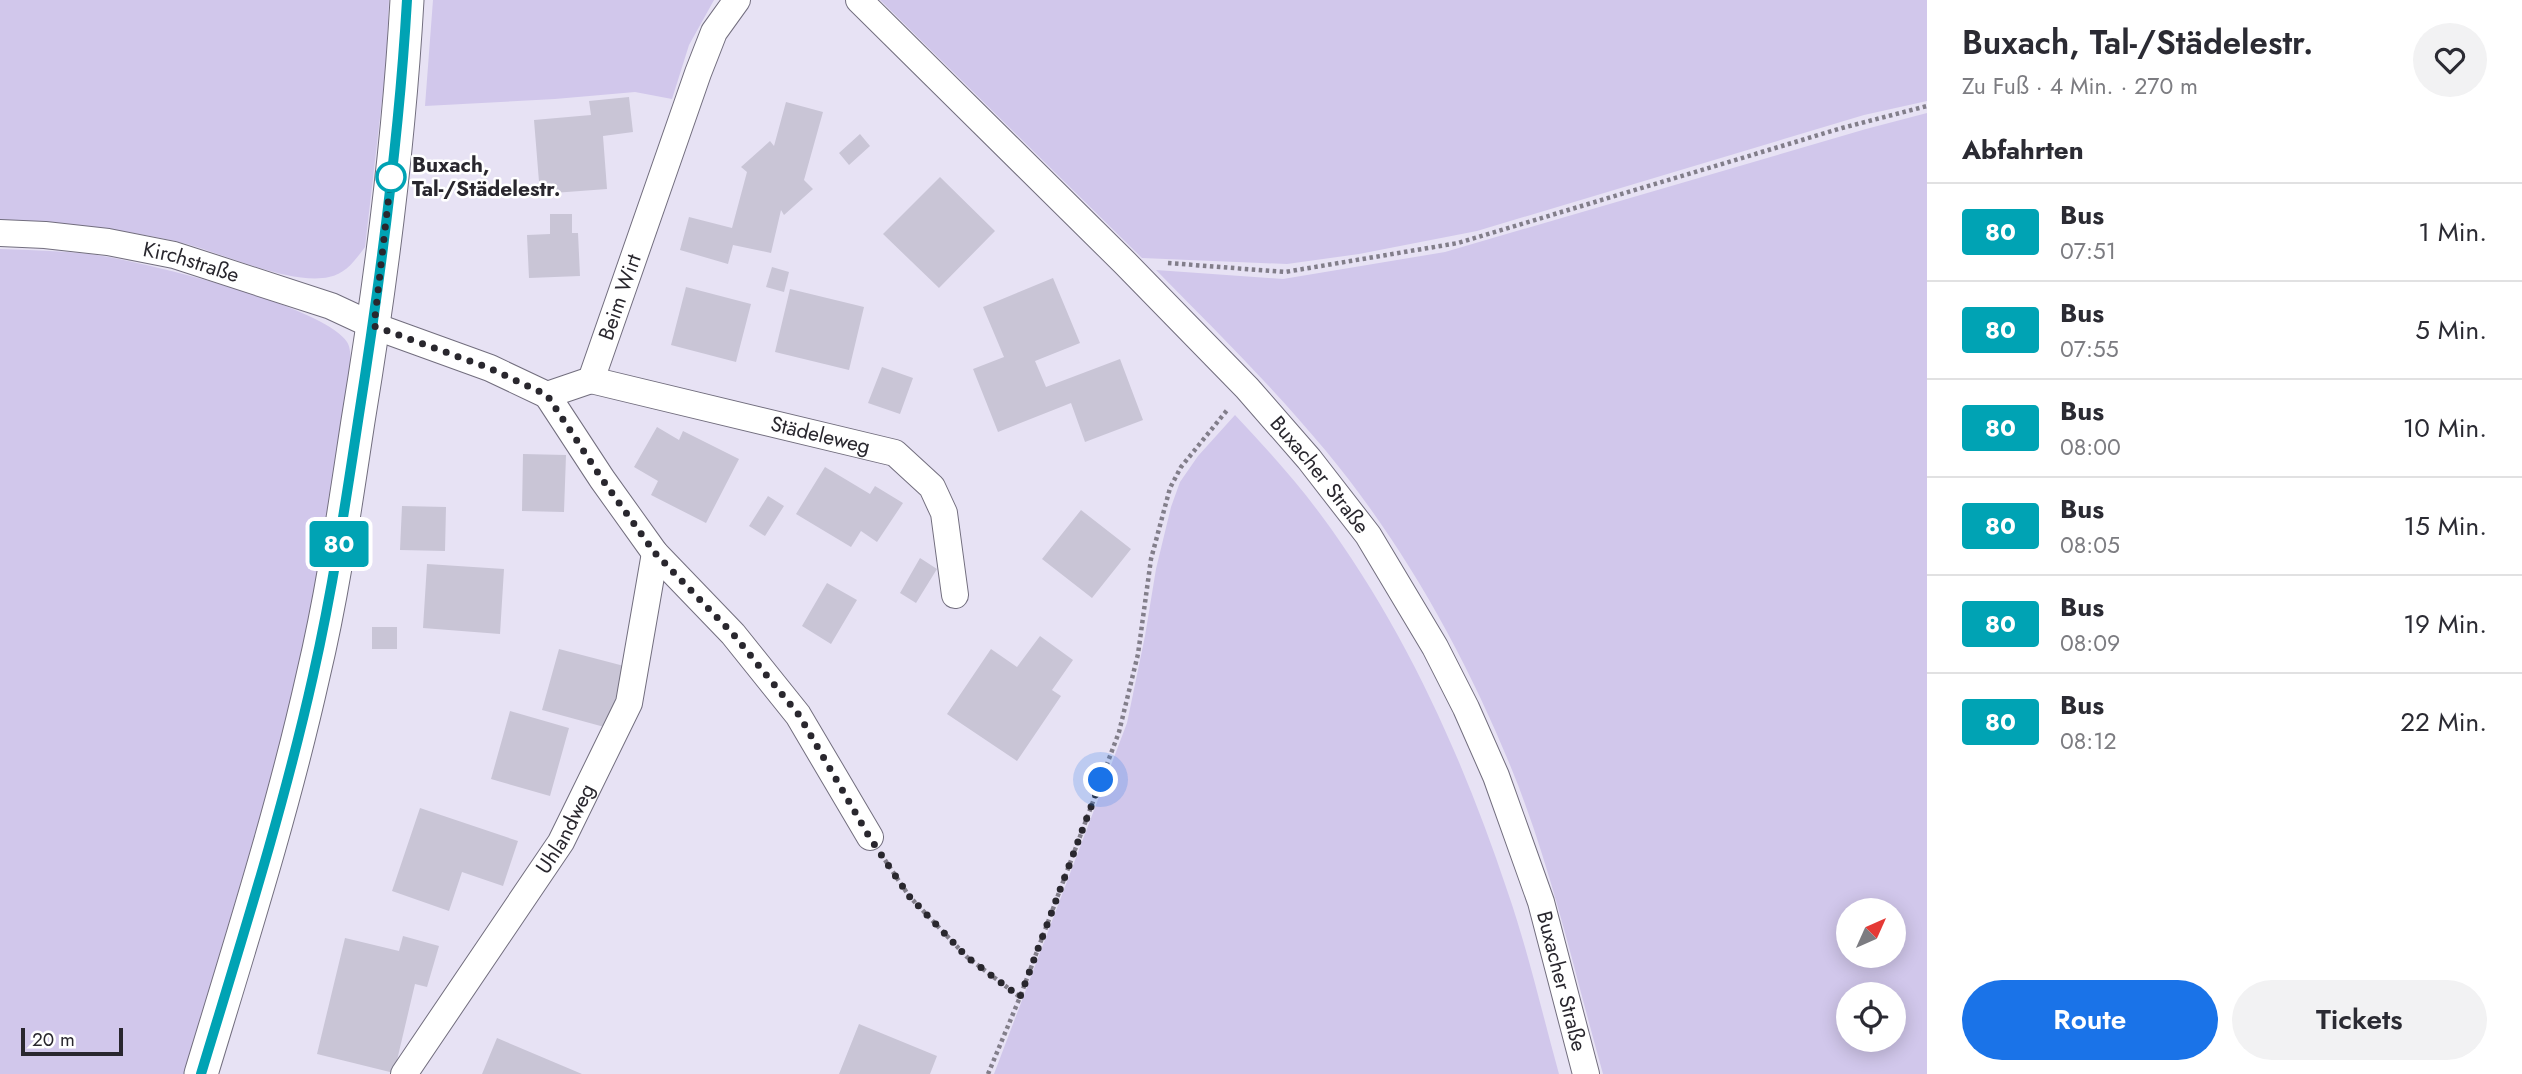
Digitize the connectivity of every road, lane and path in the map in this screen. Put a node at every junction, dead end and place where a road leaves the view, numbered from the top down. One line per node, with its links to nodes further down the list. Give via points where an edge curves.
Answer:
1 (407, 0): 7 (street)
2 (737, 0): 8 (street, Beim Wirt, via 714,32 698,73)
3 (859, 0): 6 (street, Buxacher Straße)
4 (1927, 106): 6 (path, via 1458,243 1285,272)
5 (0, 233): 7 (street, Kirchstraße, via 108,242 174,255 331,306)
6 (1125, 262): 9 (street, Buxacher Straße)
7 (374, 326): 10 (street, via 489,368); 15 (street, via 314,676)
8 (591, 380): 10 (street); 12 (street, Städeleweg, via 895,453 932,487 944,513)
9 (1247, 388): 14 (path, via 1198,444 1170,488 1151,559 1138,654 1119,732); 18 (street, Buxacher Straße, via 1310,459 1368,535 1466,708 1541,902)
10 (547, 395): 11 (street)
11 (655, 553): 13 (street, via 733,634 799,715); 16 (street, Uhlandweg, via 629,703 561,842)
12 (955, 594)
13 (870, 838): 14 (path, via 909,896 967,957)
14 (1020, 997): 17 (path)
15 (201, 1074)
16 (404, 1074)
17 (988, 1074)
18 (1586, 1074)

